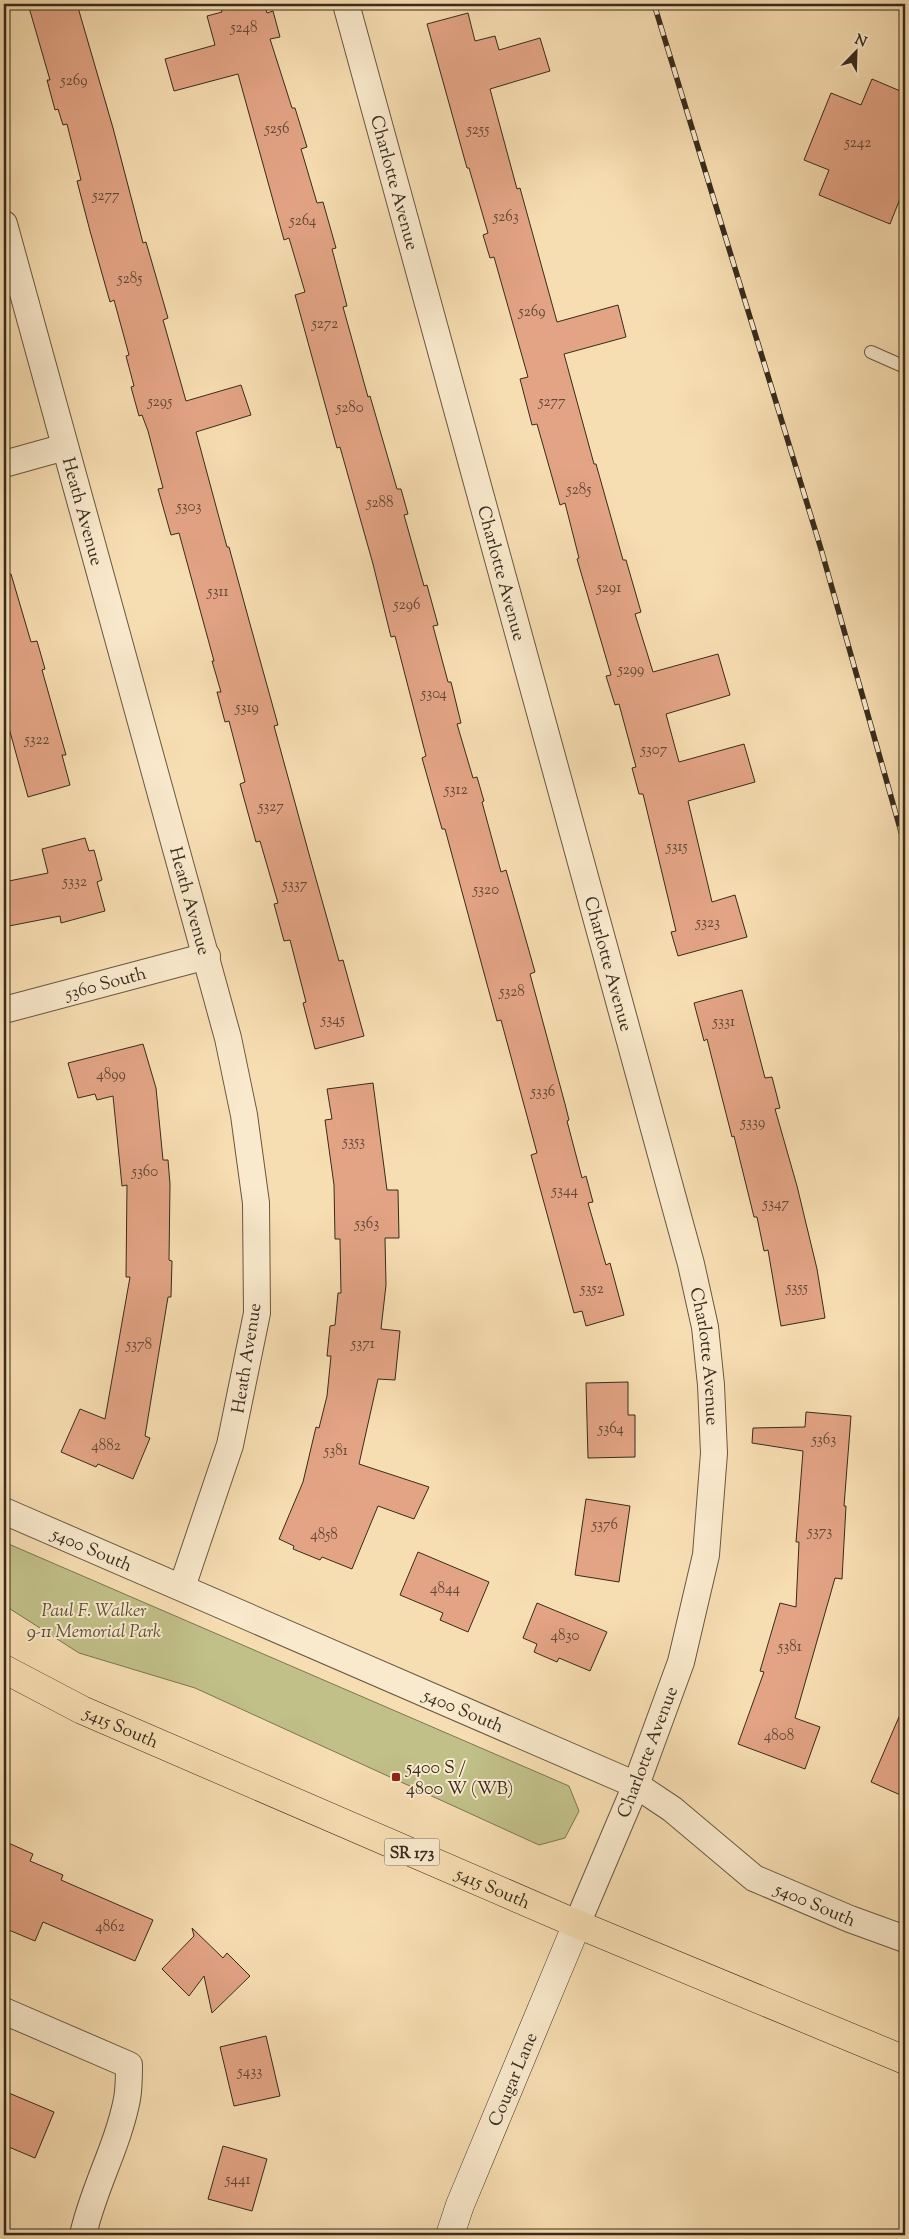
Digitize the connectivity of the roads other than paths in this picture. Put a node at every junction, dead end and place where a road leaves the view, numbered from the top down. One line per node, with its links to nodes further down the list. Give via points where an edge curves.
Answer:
1 (346, 4): 12 (street, Charlotte Avenue, via 691,1264 705,1327 714,1453 706,1555 681,1662)
2 (4, 224): 5 (street, Heath Avenue)
3 (871, 352): 4 (lane)
4 (905, 367)
5 (65, 447): 6 (street); 7 (street, Heath Avenue)
6 (4, 464)
7 (207, 956): 8 (street, 5360 South); 10 (street, Heath Avenue, via 228,1038 247,1135 256,1203 257,1313 230,1445)
8 (4, 1010)
9 (4, 1511): 10 (street, 5400 South)
10 (182, 1586): 12 (street, 5400 South)
11 (4, 1668): 13 (main road, 5415 South / SR 173, via 82,1710)
12 (636, 1785): 13 (street, Charlotte Avenue); 14 (street, 5400 South, via 672,1809 754,1878)
13 (577, 1924): 16 (main road, 5415 South / SR 173); 18 (main road, Cougar Lane)
14 (905, 1939)
15 (4, 2011): 17 (street, via 130,2065 127,2099 89,2208)
16 (905, 2060)
17 (84, 2235)
18 (450, 2235)

